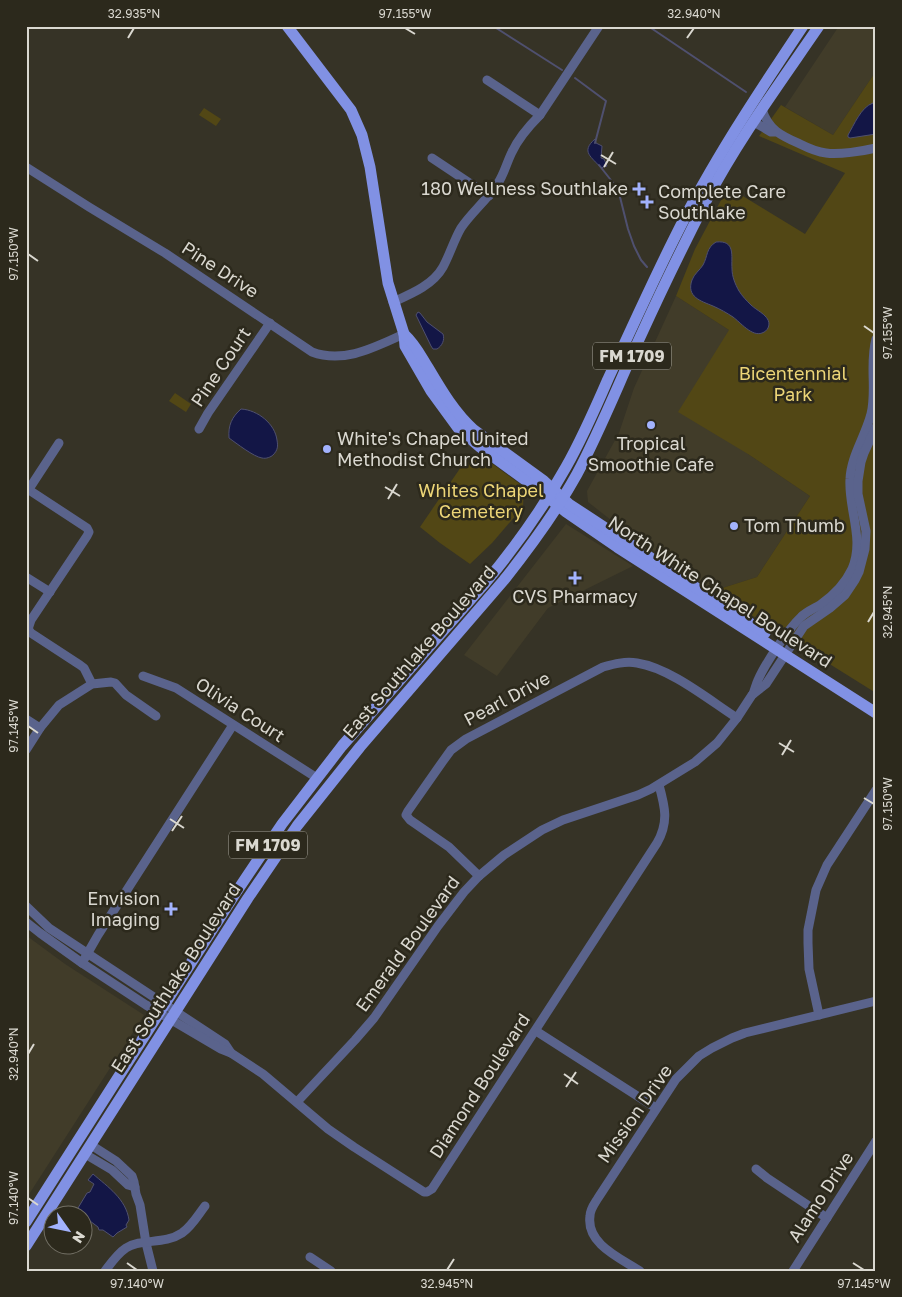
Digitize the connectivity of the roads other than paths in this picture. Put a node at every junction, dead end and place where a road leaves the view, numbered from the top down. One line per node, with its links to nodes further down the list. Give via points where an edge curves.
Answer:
1 (286, 26): 17 (main road, North White Chapel Boulevard, via 351,110 362,135)
2 (599, 26): 8 (street)
3 (804, 26): 5 (main road, FM 1709)
4 (819, 26): 7 (main road, FM 1709)
5 (774, 70): 9 (main road, via 755,109); 10 (main road, FM 1709)
6 (487, 80): 8 (street)
7 (762, 109): 9 (main road, FM 1709); 11 (street)
8 (540, 115): 16 (street, via 520,138)
9 (754, 122): 11 (street); 14 (main road, FM 1709)
10 (736, 127): 14 (main road, via 738,135); 25 (main road, FM 1709, via 678,230 587,426)
11 (777, 133): 12 (street, via 827,154)
12 (876, 148)
13 (432, 158): 16 (street)
14 (729, 162): 26 (main road, FM 1709, via 642,332 598,432)
15 (26, 167): 18 (street, Pine Drive)
16 (489, 196): 17 (street, via 460,230 442,269 427,284)
17 (393, 302): 19 (main road, North White Chapel Boulevard)
18 (270, 323): 19 (street, Pine Drive, via 312,352 331,356 351,355); 22 (street, Pine Court)
19 (404, 334): 25 (main road, North White Chapel Boulevard, via 405,346 419,373 458,428 480,447)
20 (876, 339): 27 (street, via 874,398 853,459 850,478)
21 (876, 427): 27 (street, via 859,472 858,494 866,540)
22 (199, 429)
23 (59, 442): 24 (street)
24 (28, 489): 29 (street, via 89,532)
25 (551, 493): 26 (main road, North White Chapel Boulevard); 30 (main road, East Southlake Boulevard / FM 1709, via 504,560)
26 (560, 501): 31 (main road, East Southlake Boulevard / FM 1709, via 526,553); 32 (main road, North White Chapel Boulevard, via 577,509)
27 (859, 566): 32 (street, Emerald Boulevard, via 845,595 804,626)
28 (26, 577): 29 (street)
29 (50, 592): 34 (street, via 28,629 84,668)
30 (459, 613): 31 (main road); 43 (main road, East Southlake Boulevard / FM 1709)
31 (469, 622): 46 (main road, East Southlake Boulevard / FM 1709, via 360,747)
32 (782, 649): 35 (main road, North White Chapel Boulevard); 36 (main road, North White Chapel Boulevard); 38 (street, Emerald Boulevard, via 758,680)
33 (142, 676): 40 (street, Olivia Court, via 176,688)
34 (92, 684): 37 (street, via 115,683); 41 (street, via 59,705)
35 (876, 705)
36 (876, 712)
37 (156, 716)
38 (737, 718): 44 (street, Emerald Boulevard, via 705,754); 47 (street, Pearl Drive, via 667,674 645,665 623,662 603,667 466,739 451,750 406,814 449,847)
39 (26, 719): 41 (street)
40 (233, 725): 43 (street, Olivia Court); 51 (street)
41 (40, 728): 42 (street)
42 (26, 750)
43 (317, 778): 46 (main road, via 317,792); 54 (main road, East Southlake Boulevard / FM 1709, via 282,824)
44 (658, 785): 47 (street, Emerald Boulevard, via 542,830); 57 (street, Diamond Boulevard, via 664,804 662,834)
45 (876, 790): 55 (street, via 827,866 816,890 808,943 809,969)
46 (298, 826): 56 (main road, East Southlake Boulevard / FM 1709)
47 (479, 876): 58 (street, Emerald Boulevard, via 438,926 374,1018)
48 (26, 906): 49 (street)
49 (35, 915): 50 (street); 51 (street)
50 (27, 923): 52 (street)
51 (87, 953): 52 (street); 54 (street)
52 (82, 963): 54 (street)
53 (876, 1001): 55 (street, Mission Drive)
54 (162, 1009): 56 (street, Diamond Boulevard); 65 (main road, East Southlake Boulevard / FM 1709)
55 (819, 1014): 59 (street, Mission Drive, via 745,1033 712,1048 676,1079)
56 (173, 1015): 58 (street, Diamond Boulevard, via 263,1074); 61 (main road, East Southlake Boulevard / FM 1709)
57 (536, 1031): 58 (street, Diamond Boulevard, via 427,1192 354,1147); 59 (street)
58 (297, 1102)
59 (656, 1108): 72 (street, Mission Drive, via 589,1216 592,1233 601,1245)
60 (876, 1141): 64 (street, Alamo Drive)
61 (88, 1150): 66 (street, via 128,1185 135,1187); 67 (main road, East Southlake Boulevard / FM 1709)
62 (756, 1169): 64 (street)
63 (205, 1206): 66 (street, via 182,1233 163,1241)
64 (827, 1218): 73 (street, Alamo Drive)
65 (26, 1222)
66 (146, 1243): 69 (street, via 126,1248); 70 (street)
67 (26, 1246)
68 (310, 1257): 71 (street)
69 (105, 1271)
70 (153, 1271)
71 (331, 1271)
72 (640, 1271)
73 (793, 1271)

